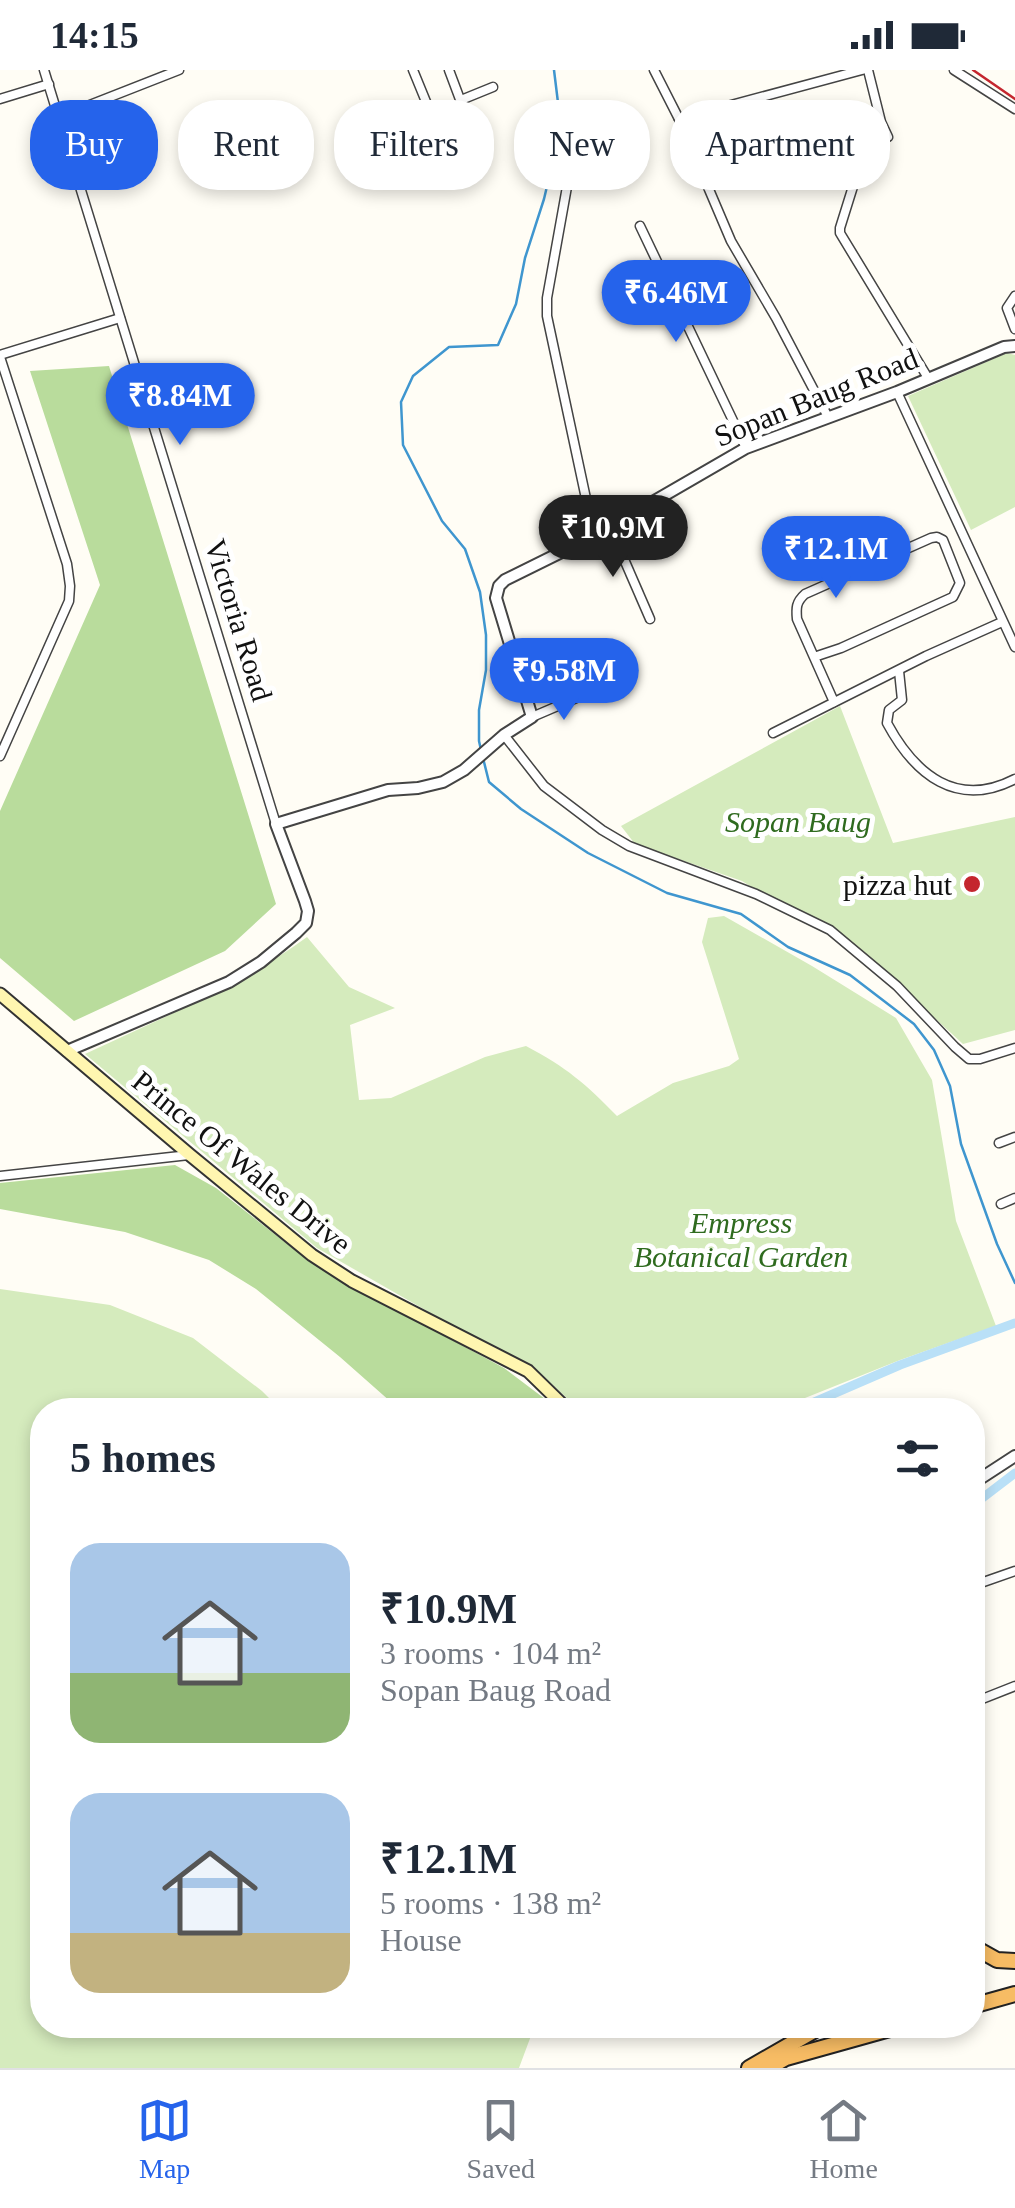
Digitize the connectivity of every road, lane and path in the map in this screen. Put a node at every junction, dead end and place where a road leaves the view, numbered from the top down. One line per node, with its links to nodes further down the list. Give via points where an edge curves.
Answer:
1 (44, 70): 8 (street, Victoria Road)
2 (178, 70): 12 (street)
3 (413, 70): 13 (street)
4 (448, 70): 14 (street)
5 (654, 70): 15 (street)
6 (865, 70): 16 (street); 17 (street)
7 (954, 70): 18 (street)
8 (48, 84): 10 (street); 11 (street, Victoria Road)
9 (493, 87): 14 (street)
10 (0, 99)
11 (54, 100)
12 (100, 100)
13 (426, 100)
14 (460, 100)
15 (670, 100)
16 (752, 100)
17 (874, 100)
18 (1015, 109)
19 (81, 190): 25 (street, Victoria Road)
20 (566, 190): 34 (street, via 546,316)
21 (710, 190): 31 (street)
22 (852, 190): 29 (street, via 840,232)
23 (640, 226): 32 (street)
24 (1015, 296): 26 (street, via 1007,308)
25 (120, 318): 28 (street); 47 (street, Victoria Road)
26 (1015, 330)
27 (1014, 346): 29 (street, Sopan Baug Road)
28 (0, 356): 45 (street, via 70,586)
29 (928, 378): 30 (street, Sopan Baug Road)
30 (897, 392): 31 (street, Sopan Baug Road); 36 (street)
31 (828, 417): 32 (street, Sopan Baug Road)
32 (746, 448): 33 (street, Sopan Baug Road)
33 (610, 527): 34 (street, Sopan Baug Road); 35 (street)
34 (594, 536): 42 (street, Sopan Baug Road, via 505,580 496,593)
35 (650, 618)
36 (1002, 622): 37 (street); 39 (street)
37 (1015, 648)
38 (814, 657): 38 (street, via 797,619 805,594 931,538 943,540 960,582 953,597); 41 (street)
39 (899, 670): 41 (street); 46 (street, via 902,700 889,710 887,724 932,778 968,790)
40 (581, 696): 42 (street)
41 (834, 702): 43 (street)
42 (532, 717): 44 (street)
43 (772, 733)
44 (499, 739): 47 (street, via 452,778); 49 (street, via 544,786 629,846 830,930 969,1059)
45 (0, 756)
46 (1015, 779)
47 (276, 824): 50 (street, Victoria Road, via 305,901 306,923 229,982)
48 (0, 994): 50 (main road, Prince Of Wales Drive)
49 (1014, 1050)
50 (68, 1051): 53 (main road, Prince Of Wales Drive)
51 (1015, 1137): 52 (street)
52 (999, 1143)
53 (190, 1155): 54 (street); 57 (main road, Prince Of Wales Drive, via 312,1255 506,1358)
54 (0, 1176)
55 (1015, 1198): 56 (street)
56 (1001, 1204)
57 (555, 1398)
58 (1015, 1456): 59 (street)
59 (985, 1476)
60 (1015, 1571): 61 (street)
61 (985, 1581)
62 (1015, 1686): 63 (street)
63 (985, 1698)
64 (985, 1953): 65 (highway)
65 (1015, 1961)
66 (1015, 1994): 67 (highway)
67 (985, 2002)
68 (801, 2038): 72 (highway)
69 (830, 2038): 71 (highway)
70 (858, 2038): 71 (highway)
71 (826, 2047): 73 (highway)
72 (748, 2068)
73 (768, 2068)

